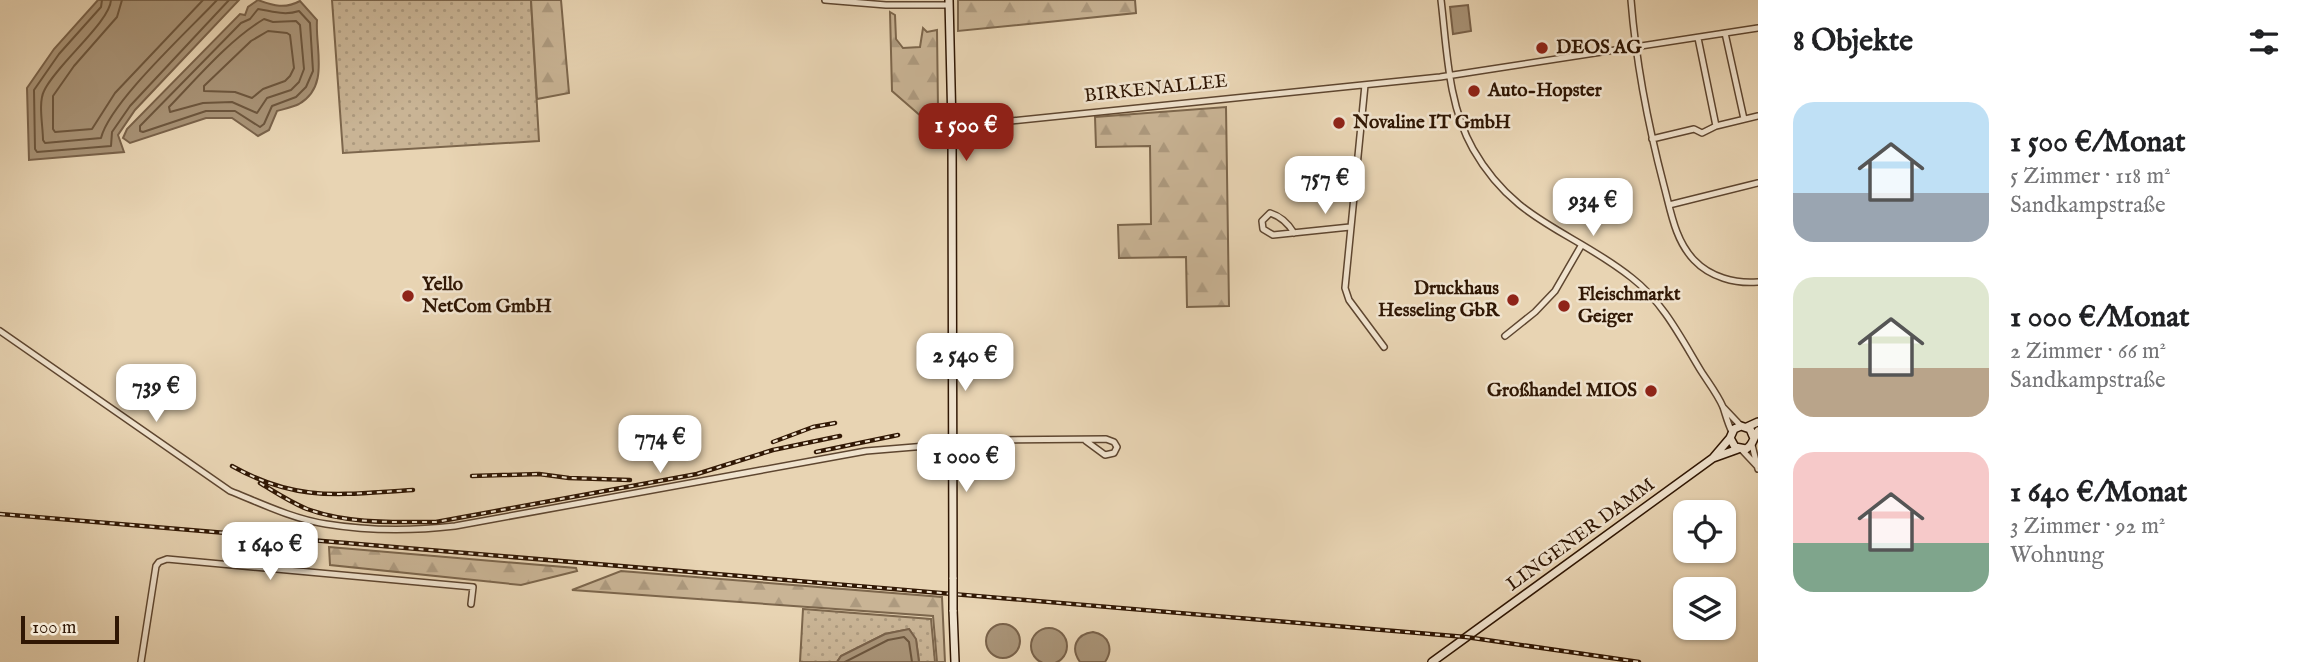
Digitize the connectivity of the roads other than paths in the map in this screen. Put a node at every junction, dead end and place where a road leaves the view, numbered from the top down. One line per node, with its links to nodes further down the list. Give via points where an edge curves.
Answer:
1 (825, 0): 4 (street, via 886,5)
2 (1441, 0): 9 (street)
3 (1632, 0): 8 (street)
4 (949, 2): 14 (street)
5 (1758, 28): 6 (street, BIRKENALLEE)
6 (1725, 33): 7 (street, BIRKENALLEE); 12 (street)
7 (1698, 38): 8 (street, BIRKENALLEE); 13 (street)
8 (1635, 48): 9 (street, BIRKENALLEE); 15 (street)
9 (1451, 76): 10 (street, BIRKENALLEE); 20 (street, via 1459,117 1482,164 1518,206)
10 (1365, 85): 14 (street, BIRKENALLEE); 18 (street)
11 (1758, 116): 12 (street)
12 (1744, 119): 13 (street)
13 (1716, 125): 15 (street, via 1702,133 1694,129)
14 (951, 127): 31 (street)
15 (1651, 139): 17 (street)
16 (1758, 183): 17 (street)
17 (1669, 205): 21 (street, via 1677,234 1693,260 1723,278)
18 (1350, 226): 19 (street); 24 (street, via 1345,288)
19 (1294, 233): 19 (street, via 1273,235 1263,229 1262,221 1269,212)
20 (1581, 246): 23 (street, via 1555,291); 25 (street, via 1633,278 1656,302)
21 (1758, 282)
22 (0, 331): 31 (street, via 229,491 324,524 415,530 455,526 866,451)
23 (1505, 336)
24 (1384, 347)
25 (1723, 407): 27 (street); 28 (street)
26 (1758, 422): 27 (street)
27 (1744, 427): 28 (street, LINGENER DAMM); 29 (street)
28 (1731, 435): 32 (street, via 1732,445); 33 (street, LINGENER DAMM)
29 (1754, 437): 32 (street, LINGENER DAMM); 34 (street)
30 (1086, 441): 30 (street, via 1106,439 1117,447 1105,455); 31 (street)
31 (951, 444): 37 (street, bridge)
32 (1740, 449): 33 (street, LINGENER DAMM); 34 (street)
33 (1713, 458): 38 (street, LINGENER DAMM)
34 (1757, 467)
35 (471, 604): 36 (street, via 473,587 167,559 156,566)
36 (141, 662)
37 (955, 662)
38 (1432, 662)

